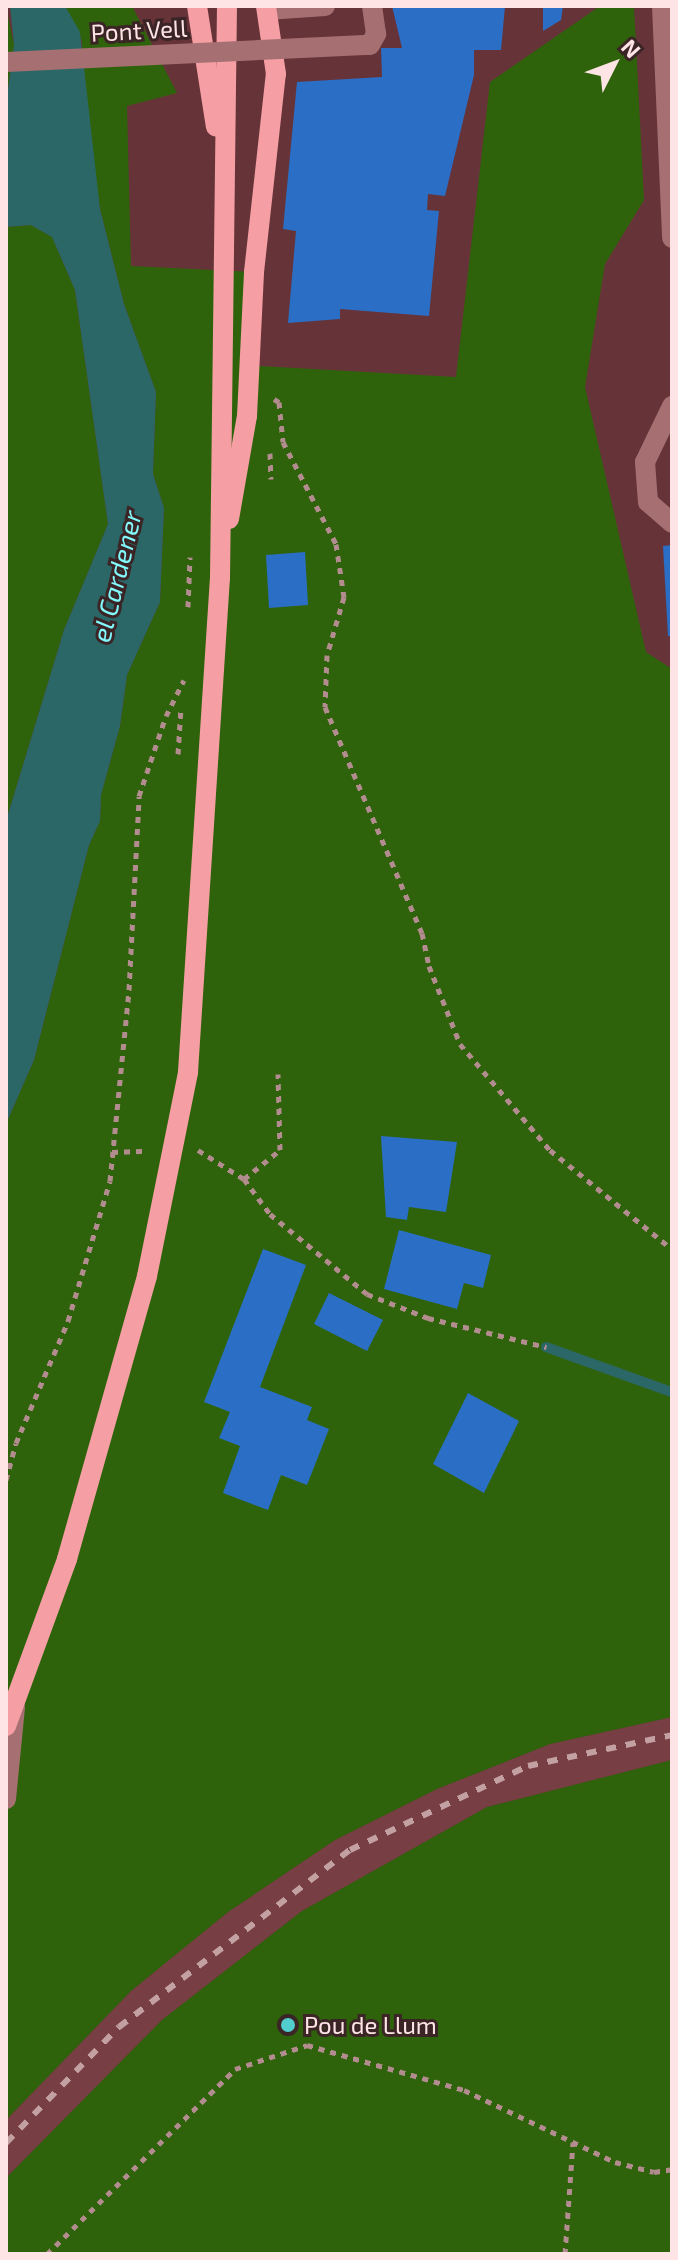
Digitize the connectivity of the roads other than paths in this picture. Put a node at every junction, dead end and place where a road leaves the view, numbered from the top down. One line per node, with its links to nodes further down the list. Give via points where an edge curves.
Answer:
1 (197, 6): 8 (main road)
2 (227, 6): 8 (main road)
3 (325, 6): 6 (street)
4 (372, 6): 7 (street, Pont Vell, bridge, via 376,34 370,45)
5 (662, 6): 9 (street)
6 (266, 8): 12 (main road, via 276,74 254,272 247,416)
7 (6, 62)
8 (223, 175): 12 (main road)
9 (672, 238)
10 (672, 406): 11 (street, via 645,462 648,502)
11 (672, 523)
12 (220, 578): 13 (main road, via 188,1072 147,1276 67,1559)
13 (17, 1697): 14 (main road); 15 (street)
14 (6, 1726)
15 (6, 1799)

